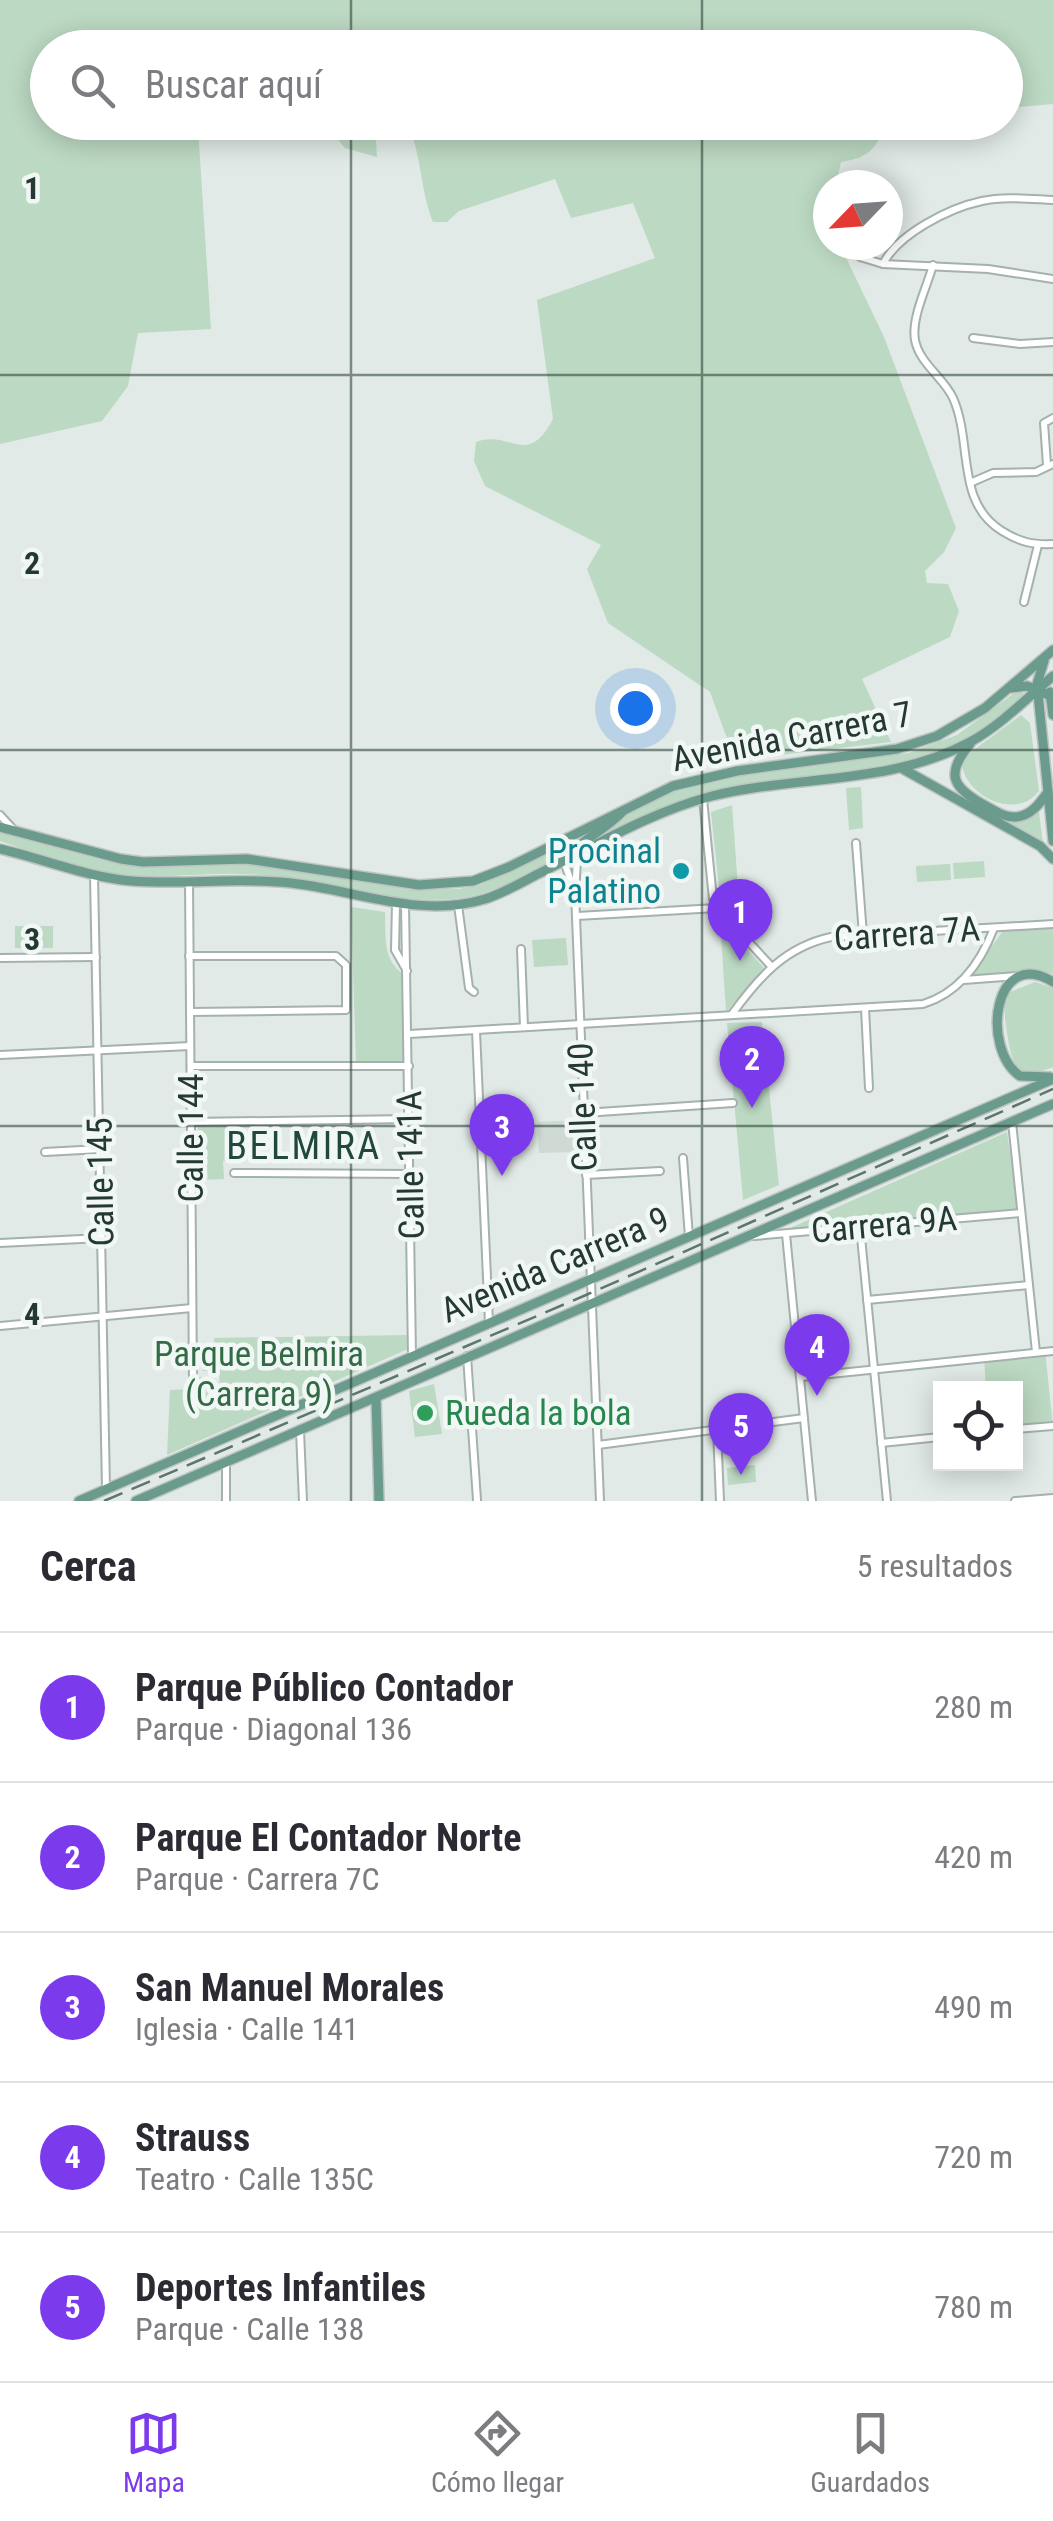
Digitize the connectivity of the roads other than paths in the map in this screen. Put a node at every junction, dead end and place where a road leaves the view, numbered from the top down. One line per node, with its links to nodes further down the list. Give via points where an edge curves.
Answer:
1 (1053, 200): 3 (street, via 992,200 959,209 899,244)
2 (870, 260): 3 (street)
3 (883, 264): 4 (street)
4 (933, 266): 5 (street); 10 (street, via 915,340 953,398)
5 (1053, 279)
6 (973, 338): 7 (street)
7 (1053, 342)
8 (1053, 418): 9 (street, via 1043,430)
9 (1050, 464): 10 (street)
10 (970, 484): 12 (street, via 993,525)
11 (1053, 544): 12 (street)
12 (1038, 545): 13 (street)
13 (1024, 602)
14 (1050, 652): 16 (main road, Avenida Carrera 7); 17 (main road, via 1038,672)
15 (1051, 678): 17 (main road, Avenida Carrera 7); 18 (main road)
16 (1008, 688): 17 (main road); 24 (main road, Avenida Carrera 7, via 970,719 908,747 702,778)
17 (1038, 689): 18 (main road); 20 (main road, Avenida Carrera 7); 22 (main road)
18 (1051, 696): 19 (main road)
19 (1053, 715)
20 (974, 740): 21 (main road, Avenida Carrera 7); 22 (main road, via 955,767 967,795 1012,818 1027,814)
21 (900, 768): 23 (main road, Avenida Carrera 7); 33 (main road)
22 (1048, 792): 29 (main road)
23 (704, 799): 32 (main road, Avenida Carrera 7); 40 (street)
24 (627, 807): 28 (main road, Avenida Carrera 7); 32 (main road)
25 (0, 815): 27 (street)
26 (0, 827): 27 (main road, Avenida Carrera 7)
27 (14, 830): 28 (main road, Avenida Carrera 7, via 121,859 278,861 448,885 486,877)
28 (562, 840): 32 (street, Calle 140); 34 (street, Calle 140)
29 (1053, 841)
30 (856, 843): 44 (street)
31 (0, 849): 35 (main road, Avenida Carrera 7)
32 (575, 853): 34 (main road, Avenida Carrera 7); 37 (street, Calle 140)
33 (1053, 859)
34 (565, 861): 37 (street, Calle 140); 39 (main road, Avenida Carrera 7, via 496,895)
35 (94, 876): 36 (main road, Avenida Carrera 7); 47 (street, Calle 145)
36 (188, 880): 38 (main road, Avenida Carrera 7, via 294,883); 46 (street, Calle 144)
37 (575, 893): 41 (street, Calle 140)
38 (400, 904): 39 (main road, Avenida Carrera 7); 60 (street, Calle 141A, via 395,950 408,972)
39 (458, 905): 53 (street)
40 (717, 908): 41 (street); 49 (street)
41 (576, 916): 57 (street, Calle 140)
42 (1053, 924): 43 (street, Carrera 7A)
43 (994, 928): 44 (street, Carrera 7A); 51 (street)
44 (862, 935): 49 (street, Carrera 7A, via 812,941)
45 (521, 949): 58 (street)
46 (189, 956): 55 (street, Calle 144); 55 (street, via 336,956 346,965 346,1010)
47 (96, 957): 48 (street); 62 (street, Calle 145)
48 (0, 958)
49 (771, 966): 56 (street, Carrera 7A)
50 (1023, 976): 51 (street); 52 (main road); 66 (main road, via 1006,987 997,1008 1002,1052 1020,1076)
51 (963, 980): 54 (street, via 923,1004)
52 (1053, 982)
53 (474, 992)
54 (866, 1008): 56 (street); 67 (street)
55 (190, 1012): 61 (street, Calle 144)
56 (731, 1015): 57 (street)
57 (580, 1022): 58 (street); 70 (street, Calle 140)
58 (524, 1027): 59 (street)
59 (476, 1030): 60 (street); 94 (street)
60 (408, 1034): 65 (street, Calle 141A)
61 (190, 1046): 62 (street); 64 (street, Calle 144)
62 (100, 1050): 63 (street); 74 (street, Calle 145)
63 (0, 1056)
64 (190, 1066): 65 (street); 72 (street, Calle 144)
65 (409, 1066): 71 (street, Calle 141A)
66 (1053, 1078): 84 (main road, Avenida Carrera 9)
67 (869, 1088)
68 (733, 1103): 70 (street)
69 (1053, 1104): 73 (main road, Avenida Carrera 9)
70 (584, 1113): 80 (street, Calle 140)
71 (410, 1119): 72 (street); 79 (street, Calle 141A)
72 (190, 1122): 92 (street, Calle 144)
73 (1012, 1122): 81 (street); 85 (main road, Avenida Carrera 9)
74 (100, 1149): 75 (street); 86 (street, Calle 145)
75 (45, 1152)
76 (682, 1158): 84 (street)
77 (660, 1171): 80 (street)
78 (234, 1173): 79 (street)
79 (412, 1174): 99 (street, Calle 141A)
80 (586, 1175): 88 (street, Calle 140)
81 (1022, 1213): 82 (street, Carrera 9A); 89 (street)
82 (860, 1227): 83 (street, Carrera 9A); 90 (street)
83 (786, 1234): 85 (street, Carrera 9A); 101 (street)
84 (688, 1237): 88 (main road, Avenida Carrera 9)
85 (746, 1237): 91 (main road, Avenida Carrera 9)
86 (102, 1238): 87 (street); 93 (street, Calle 145)
87 (0, 1242)
88 (590, 1279): 91 (street, Calle 140); 94 (main road, Avenida Carrera 9)
89 (1029, 1285): 90 (street); 97 (street)
90 (867, 1300): 100 (street)
91 (592, 1303): 98 (main road, Avenida Carrera 9); 111 (street, Calle 140)
92 (192, 1308): 93 (street); 102 (street, Calle 144, via 192,1383)
93 (103, 1316): 95 (street); 113 (street, Calle 145)
94 (489, 1323): 99 (main road, Avenida Carrera 9)
95 (0, 1326)
96 (1053, 1351): 97 (street)
97 (1036, 1352): 100 (street)
98 (467, 1356): 103 (main road, Avenida Carrera 9); 115 (street)
99 (412, 1357): 113 (main road, Avenida Carrera 9)
100 (874, 1369): 101 (street); 110 (street)
101 (800, 1377): 104 (street)
102 (205, 1382)
103 (376, 1398): 108 (main road, Avenida Carrera 9); 120 (main road)
104 (804, 1418): 107 (street); 123 (street)
105 (1053, 1426): 106 (street)
106 (1023, 1428)
107 (717, 1429): 111 (street); 122 (street)
108 (300, 1431): 112 (main road, Avenida Carrera 9); 119 (street)
109 (933, 1438): 110 (street)
110 (881, 1443): 124 (street)
111 (598, 1445): 121 (street, Calle 140)
112 (226, 1462): 117 (main road, Avenida Carrera 9); 118 (street)
113 (106, 1489): 116 (main road, Avenida Carrera 9)
114 (1053, 1498): 125 (street)
115 (477, 1500)
116 (78, 1501)
117 (136, 1501)
118 (226, 1501)
119 (303, 1501)
120 (379, 1501)
121 (600, 1501)
122 (720, 1501)
123 (812, 1501)
124 (887, 1501)
125 (1016, 1501)

